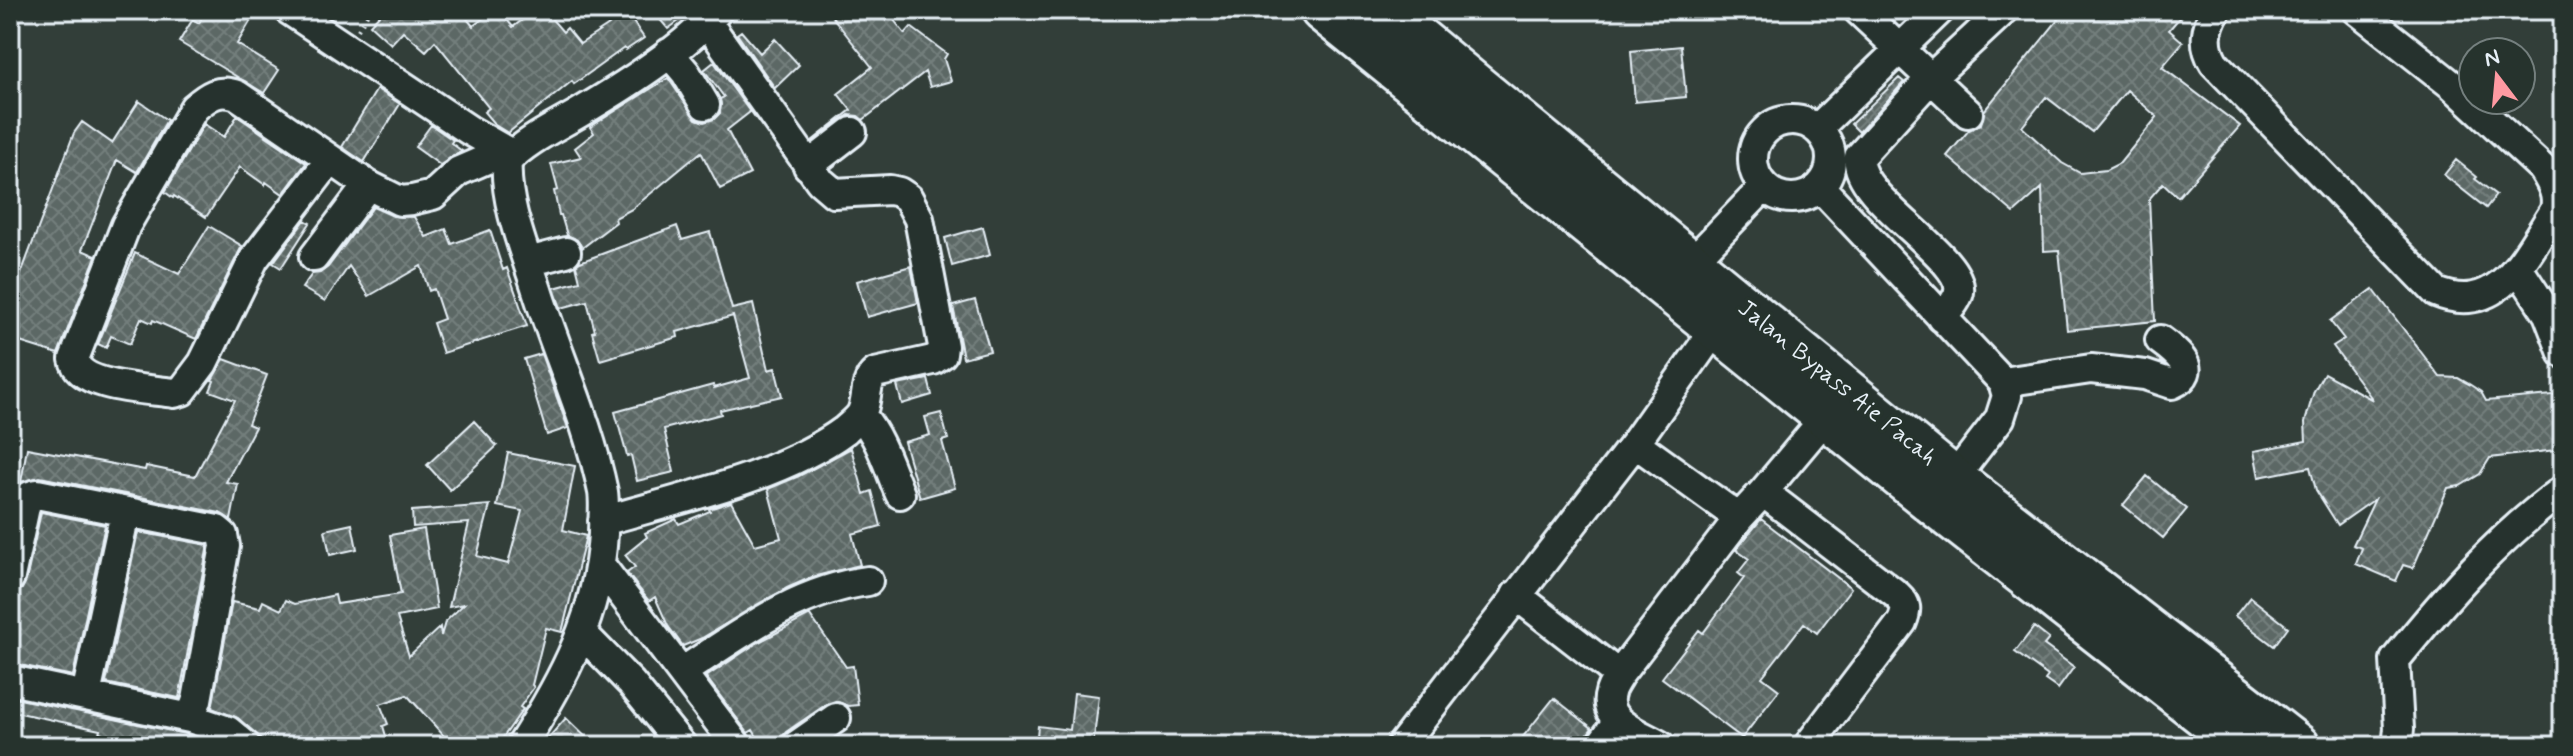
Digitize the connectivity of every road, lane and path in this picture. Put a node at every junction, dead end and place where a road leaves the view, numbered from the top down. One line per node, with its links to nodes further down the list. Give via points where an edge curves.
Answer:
1 (1322, 10): 32 (highway)
2 (1384, 10): 29 (highway, Jalan Bypass Aie Pacah)
3 (1858, 10): 10 (street)
4 (1940, 10): 10 (street)
5 (2004, 10): 12 (street)
6 (2216, 10): 30 (street, via 2205,48 2214,63 2436,292 2458,299 2492,292)
7 (2357, 10): 24 (street, via 2452,85 2543,169)
8 (301, 13): 17 (street)
9 (712, 16): 11 (street); 19 (street)
10 (1899, 51): 12 (street); 15 (street)
11 (669, 53): 13 (street); 17 (street)
12 (1930, 79): 14 (street); 23 (street, via 1859,157 1859,171)
13 (705, 105)
14 (1968, 113)
15 (1818, 128): 21 (street, via 1789,119 1762,132 1752,160); 22 (street, via 1832,157)
16 (852, 132): 19 (street)
17 (510, 158): 20 (street, via 489,158 459,171 433,195 412,200 400,201); 28 (street, via 509,192)
18 (330, 160): 18 (street, via 237,95 227,91 207,97 194,108 126,225 74,359 78,370 100,382 182,391 203,363 254,259); 20 (street)
19 (808, 166): 36 (street, via 834,193 899,192 919,219 942,354 875,373)
20 (368, 185): 27 (street)
21 (1764, 187): 22 (street, via 1792,198); 29 (street)
22 (1820, 187): 25 (street)
23 (1883, 201): 25 (street); 31 (street, via 1955,274 1960,290)
24 (2560, 207): 30 (street)
25 (1859, 228): 31 (street)
26 (566, 252): 28 (street)
27 (314, 257)
28 (528, 262): 45 (street, via 588,439 603,494)
29 (1691, 263): 41 (highway, Jalan Bypass Aie Pacah)
30 (2518, 268): 34 (street, via 2548,314)
31 (1942, 318): 35 (street)
32 (1716, 328): 37 (highway); 38 (street)
33 (2160, 340): 35 (street, via 2185,362 2183,375 2172,384 2091,369)
34 (2563, 353)
35 (2003, 382): 41 (street, via 2007,396 2000,418)
36 (861, 415): 42 (street, via 886,456); 45 (street, via 798,458)
37 (1826, 417): 40 (street); 41 (highway)
38 (1635, 443): 44 (street); 49 (street)
39 (2563, 490): 69 (street, via 2476,566 2395,660)
40 (1763, 492): 44 (street); 66 (street, via 1897,595 1906,608 1902,622)
41 (1944, 492): 67 (highway); 68 (highway, Jalan Bypass Aie Pacah)
42 (900, 494)
43 (125, 513): 47 (street, via 30,496); 54 (street); 55 (street, via 223,535)
44 (1739, 518): 52 (street)
45 (603, 521): 46 (street)
46 (601, 566): 50 (street); 51 (street)
47 (10, 577)
48 (868, 581): 51 (street, via 840,584 766,617)
49 (1516, 595): 52 (street); 58 (street)
50 (583, 634): 60 (street); 61 (street)
51 (682, 672): 62 (street)
52 (1619, 675): 57 (street, via 1608,705)
53 (10, 680): 54 (street)
54 (86, 695): 55 (street)
55 (190, 718): 59 (street, via 228,731)
56 (836, 718): 63 (street)
57 (1618, 721): 64 (street); 65 (street)
58 (1411, 743)
59 (246, 746)
60 (521, 746)
61 (682, 746)
62 (737, 746)
63 (796, 746)
64 (1600, 746)
65 (1661, 746)
66 (1808, 746)
67 (2243, 746)
68 (2298, 746)
69 (2397, 746)

